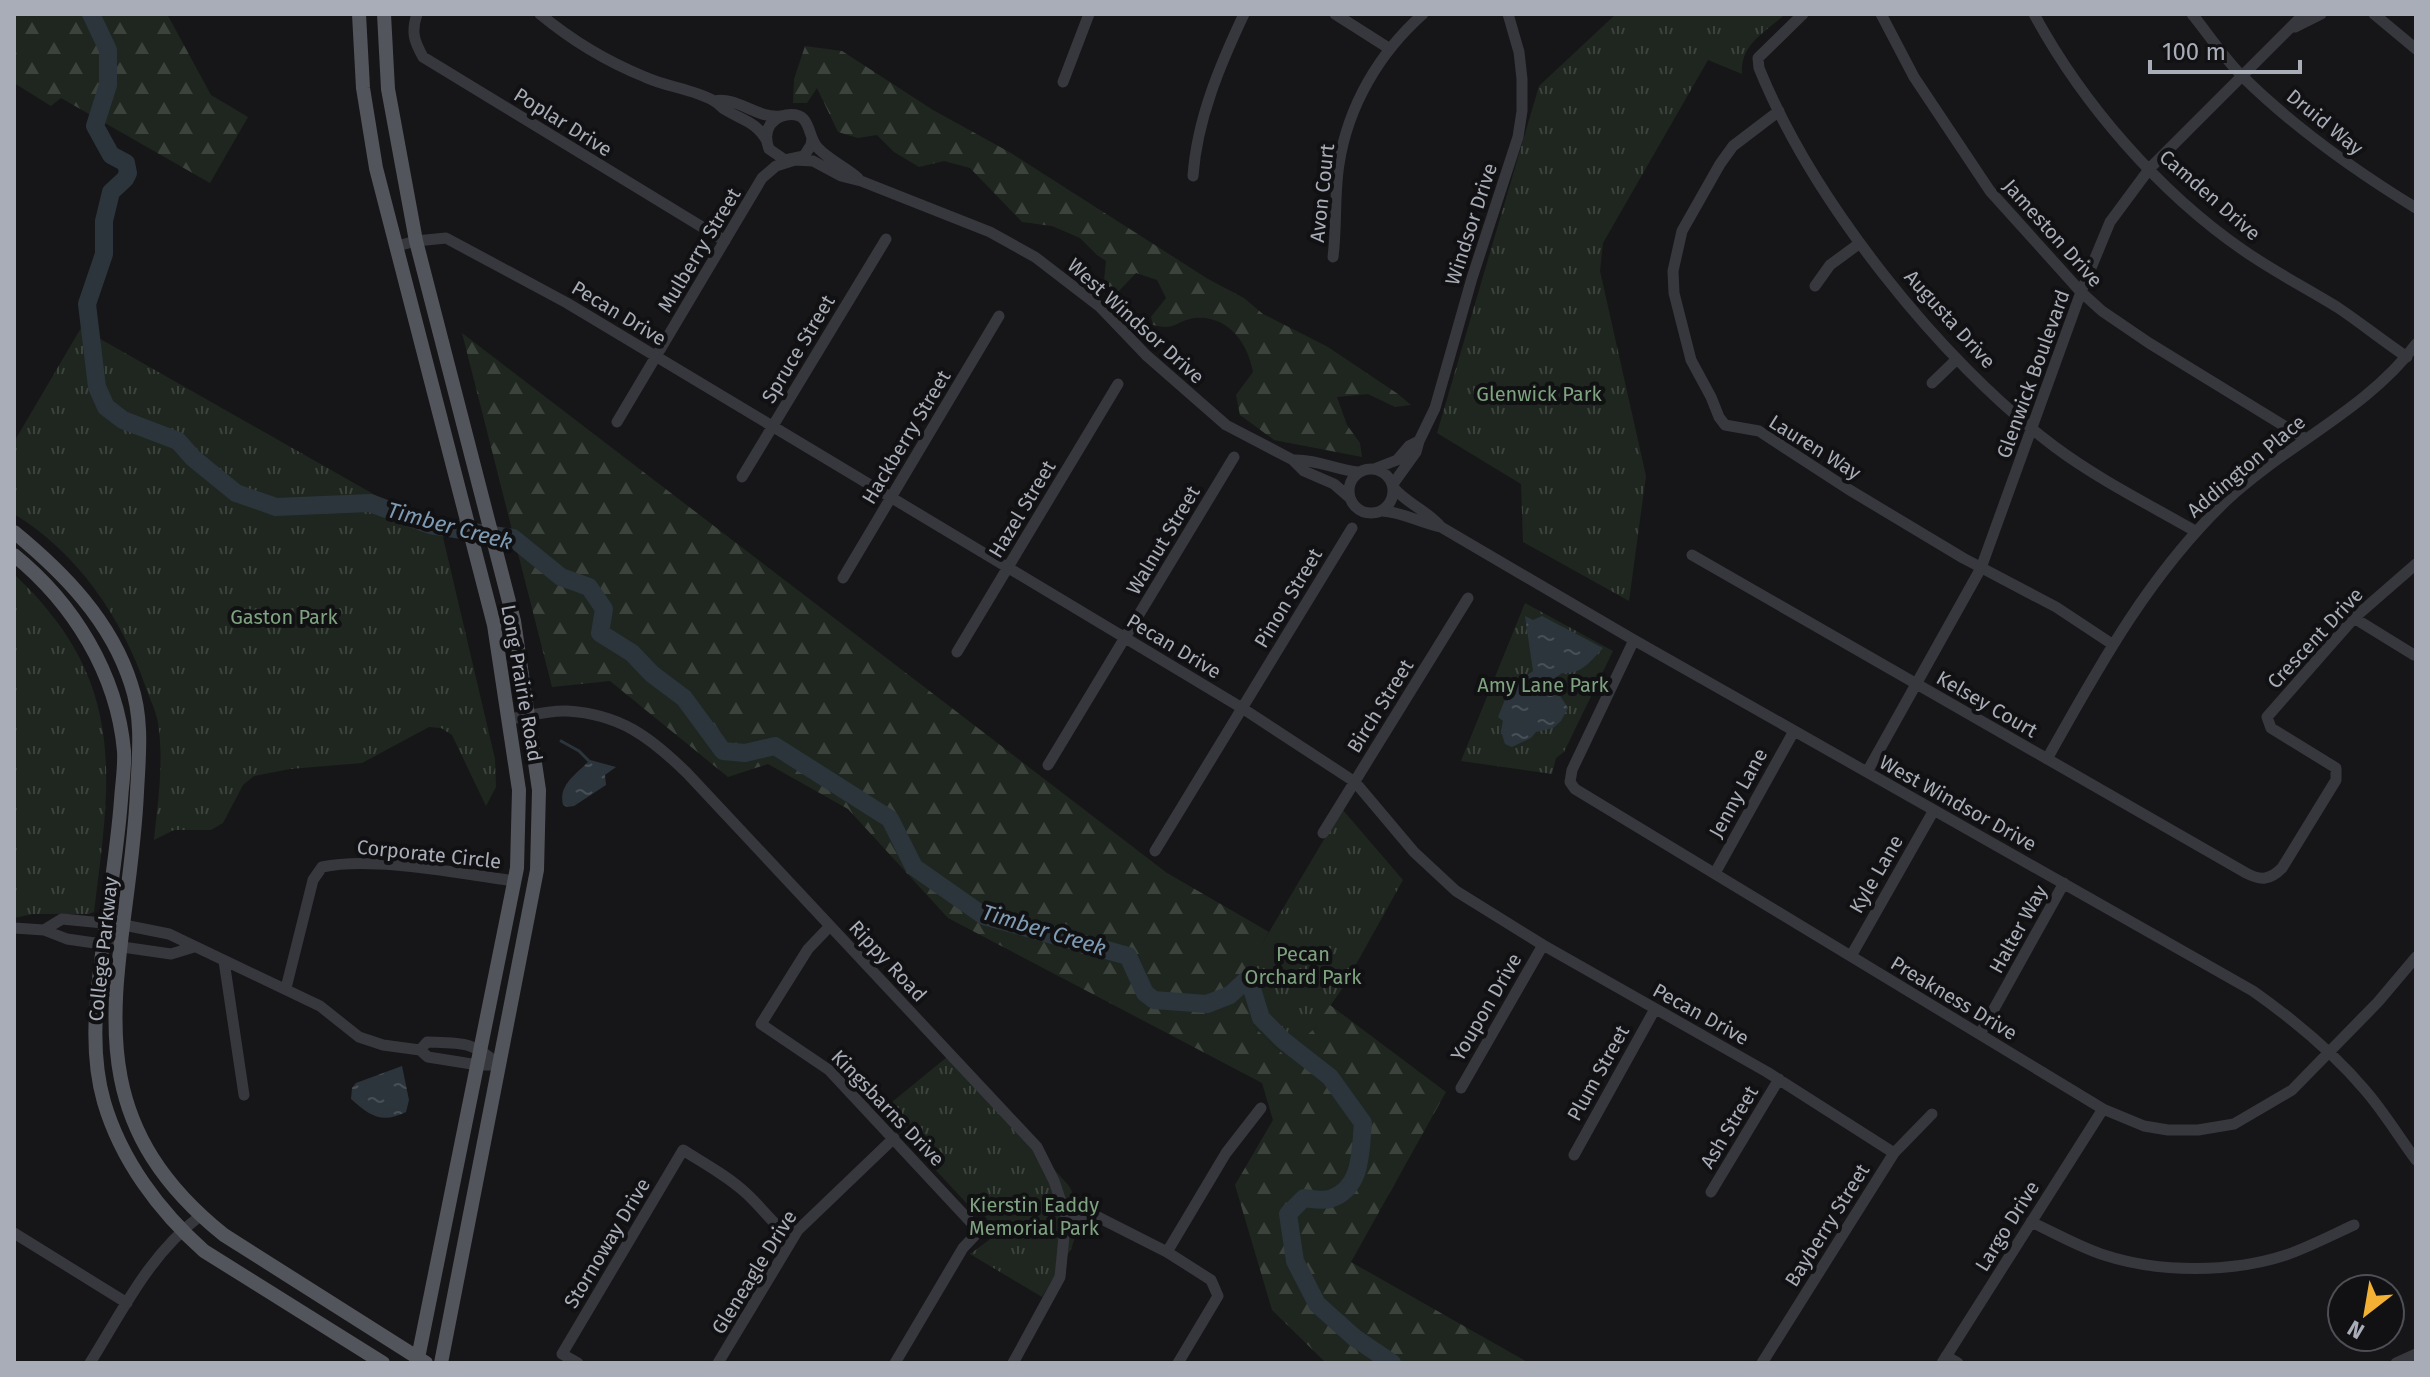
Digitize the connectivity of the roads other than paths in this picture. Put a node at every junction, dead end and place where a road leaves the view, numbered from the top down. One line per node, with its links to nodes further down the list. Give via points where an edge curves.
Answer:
1 (359, 14): 37 (main road, Long Prairie Road, via 370,134)
2 (384, 14): 34 (main road, Long Prairie Road, via 388,89)
3 (417, 14): 35 (street, Poplar Drive, via 412,28 423,57)
4 (540, 14): 22 (street, West Windsor Drive, via 621,66)
5 (1089, 14): 21 (street)
6 (1244, 14): 29 (street, via 1218,67)
7 (1335, 14): 18 (street)
8 (1423, 14): 18 (street, Avon Court)
9 (1508, 14): 52 (street, Windsor Drive, via 1522,79 1518,137 1435,408)
10 (1803, 14): 23 (street, Augusta Drive, via 1758,58)
11 (1881, 14): 40 (street, Jameston Drive, via 1914,77 1990,191)
12 (2034, 14): 28 (street, Camden Drive, via 2065,67)
13 (2192, 14): 20 (street, Druid Way)
14 (2304, 14): 17 (street, Glenwick Boulevard)
15 (2321, 14): 17 (street, Glenwick Boulevard)
16 (2374, 14): 19 (street)
17 (2291, 29): 20 (street, Glenwick Boulevard)
18 (1390, 49): 38 (street, Avon Court, via 1350,119 1339,162)
19 (2416, 49)
20 (2243, 76): 28 (street, Glenwick Boulevard); 32 (street, Druid Way, via 2316,141)
21 (1063, 82)
22 (714, 101): 24 (street, West Windsor Drive, via 726,98 761,115); 26 (street, West Windsor Drive, via 756,125)
23 (1779, 111): 36 (street, Augusta Drive); 69 (street, Lauren Way, via 1733,146 1682,231 1674,293 1691,360 1725,425 1759,431)
24 (783, 116): 25 (street, West Windsor Drive, via 803,119); 26 (street, via 771,123)
25 (812, 138): 27 (street, via 808,151); 31 (street, West Windsor Drive, via 817,148)
26 (767, 142): 27 (street, West Windsor Drive, via 773,154); 30 (street, Mulberry Street)
27 (793, 160): 30 (street, Mulberry Street); 31 (street, West Windsor Drive, via 813,161)
28 (2150, 168): 40 (street, Glenwick Boulevard, via 2110,222); 44 (street, Camden Drive, via 2241,249)
29 (1193, 176)
30 (762, 178): 35 (street, Mulberry Street)
31 (861, 181): 54 (street, West Windsor Drive, via 990,232 1035,257 1100,307 1226,425)
32 (2416, 208)
33 (886, 239): 49 (street, Spruce Street)
34 (416, 241): 37 (street, Pecan Drive); 43 (street, Pecan Drive, via 446,238 475,252); 81 (main road, Long Prairie Road, via 514,621)
35 (725, 241): 43 (street, Mulberry Street)
36 (1860, 243): 39 (street, via 1830,265); 45 (street, Augusta Drive)
37 (397, 246): 82 (main road, Long Prairie Road, via 494,625)
38 (1333, 257)
39 (1815, 286)
40 (2081, 292): 50 (street, Glenwick Boulevard); 51 (street, Jameston Drive, via 2149,343)
41 (999, 316): 60 (street, Hackberry Street)
42 (2416, 344): 44 (street, Addington Place)
43 (656, 357): 48 (street, Mulberry Street); 49 (street, Pecan Drive)
44 (2407, 357): 51 (street, Addington Place, via 2361,399)
45 (1957, 359): 46 (street); 50 (street, Augusta Drive)
46 (1932, 383)
47 (1118, 384): 70 (street, Hazel Street)
48 (617, 422)
49 (772, 427): 57 (street, Spruce Street); 60 (street, Pecan Drive)
50 (2033, 429): 64 (street, Augusta Drive, via 2111,483); 69 (street, Glenwick Boulevard)
51 (2304, 438): 64 (street, Addington Place)
52 (1419, 441): 55 (street, Windsor Drive, via 1397,460); 58 (street, Windsor Drive)
53 (1234, 457): 74 (street, Walnut Street)
54 (1293, 460): 56 (street, West Windsor Drive); 59 (street, West Windsor Drive)
55 (1374, 469): 56 (street, West Windsor Drive); 58 (street, West Windsor Drive)
56 (1359, 472): 59 (street, via 1351,480)
57 (742, 477)
58 (1393, 486): 61 (street); 62 (street, West Windsor Drive)
59 (1349, 497): 61 (street, West Windsor Drive, via 1362,512)
60 (890, 499): 70 (street, Pecan Drive); 71 (street, Hackberry Street)
61 (1382, 511): 62 (street, West Windsor Drive, via 1398,511)
62 (1441, 527): 75 (street, West Windsor Drive)
63 (1352, 528): 80 (street, Pinon Street)
64 (2195, 531): 76 (street, Addington Place)
65 (18, 535): 66 (main road); 84 (main road, College Parkway, via 81,594 112,639 140,721)
66 (14, 554): 84 (main road, College Parkway, via 71,612 107,680)
67 (1692, 555): 79 (street, Kelsey Court)
68 (2416, 564): 73 (street, Crescent Drive)
69 (1981, 568): 76 (street, Lauren Way); 79 (street, Glenwick Boulevard)
70 (1007, 569): 74 (street, Pecan Drive); 77 (street, Hazel Street)
71 (843, 578)
72 (1468, 598): 88 (street, Birch Street)
73 (2354, 618): 78 (street); 93 (street, Crescent Drive, via 2267,717 2271,728 2336,768 2336,780 2282,868)
74 (1125, 638): 80 (street, Pecan Drive); 86 (street, Walnut Street)
75 (1634, 640): 83 (street, West Windsor Drive); 92 (street, Preakness Drive, via 1570,782)
76 (2112, 644): 85 (street, Addington Place)
77 (957, 652)
78 (2414, 655)
79 (1918, 685): 85 (street, Kelsey Court); 87 (street, Glenwick Boulevard)
80 (1242, 708): 88 (street, Pecan Drive); 91 (street, Pinon Street)
81 (530, 716): 82 (street, Rippy Road); 98 (street, Rippy Road, via 566,711 598,716 654,741); 115 (main road, Long Prairie Road, via 539,790 537,870)
82 (510, 719): 94 (main road, Long Prairie Road, via 519,790)
83 (1794, 731): 87 (street, West Windsor Drive); 92 (street, Jenny Lane)
84 (132, 751): 96 (main road, College Parkway); 97 (main road, College Parkway, via 136,834)
85 (2047, 759): 93 (street, Kelsey Court)
86 (1048, 765)
87 (1867, 772): 89 (street, West Windsor Drive)
88 (1355, 782): 90 (street, Birch Street); 102 (street, Pecan Drive, via 1448,884)
89 (1934, 810): 95 (street, West Windsor Drive); 105 (street, Kyle Lane)
90 (1323, 833)
91 (1155, 851)
92 (1715, 873): 105 (street, Preakness Drive)
93 (2265, 879)
94 (515, 881): 108 (street, Corporate Circle, via 342,863 322,867 313,880); 111 (main road, Long Prairie Road)
95 (2064, 883): 110 (street, Halter Way); 113 (street, West Windsor Drive, via 2253,991)
96 (106, 924): 97 (street); 100 (street, via 62,919); 101 (main road, College Parkway)
97 (124, 925): 103 (street, via 169,934); 104 (main road, College Parkway)
98 (830, 926): 122 (street, Kingsbarns Drive, via 808,949 761,1024 829,1070); 128 (street, Rippy Road, via 1037,1147)
99 (14, 928): 100 (street)
100 (44, 930): 101 (street)
101 (103, 944): 104 (street); 131 (main road, College Parkway, via 95,1007 104,1102 135,1172)
102 (1543, 945): 109 (street, Pecan Drive); 117 (street, Youpon Drive)
103 (194, 947): 104 (street, via 171,954); 107 (street)
104 (121, 948): 127 (main road, College Parkway, via 115,1004 119,1078 143,1146)
105 (1851, 956): 110 (street, Preakness Drive)
106 (2415, 960): 113 (street, Preakness Drive)
107 (224, 961): 108 (street); 118 (street)
108 (286, 988): 112 (street, via 331,1013 359,1037)
109 (1655, 1009): 116 (street, Pecan Drive); 124 (street, Plum Street)
110 (1980, 1034): 120 (street, Preakness Drive)
111 (481, 1048): 112 (street, via 427,1042); 114 (main road, Long Prairie Road); 115 (street)
112 (420, 1050): 114 (street, via 428,1057)
113 (2330, 1053): 120 (street, Preakness Drive, via 2292,1090 2234,1124 2168,1130); 125 (street, West Windsor Drive, via 2365,1090)
114 (478, 1065): 115 (street); 138 (main road, Long Prairie Road)
115 (499, 1065): 141 (main road, Long Prairie Road)
116 (1779, 1079): 123 (street, Pecan Drive); 126 (street, Ash Street)
117 (1461, 1088)
118 (244, 1095)
119 (1261, 1108): 134 (street, via 1226,1153)
120 (2103, 1109): 129 (street, Largo Drive)
121 (1932, 1114): 123 (street, Bayberry Street)
122 (894, 1138): 133 (street, Gleneagle Drive, via 810,1215); 144 (street, Kingsbarns Drive, via 979,1231 963,1248)
123 (1894, 1153): 147 (street, Bayberry Street)
124 (1574, 1155)
125 (2416, 1160)
126 (1711, 1192)
127 (200, 1216): 131 (street); 138 (main road, College Parkway, via 241,1248)
128 (1066, 1216): 134 (street, via 1092,1214); 145 (street, Rippy Road, via 1060,1277)
129 (2031, 1222): 130 (street, via 2103,1255 2190,1268 2266,1261); 137 (street, Largo Drive)
130 (2354, 1225)
131 (181, 1230): 135 (street); 140 (main road, College Parkway, via 251,1282)
132 (14, 1233): 135 (street)
133 (792, 1239): 142 (street, Stornoway Drive, via 729,1179 683,1150 562,1354); 143 (street, Gleneagle Drive)
134 (1167, 1252): 146 (street, via 1211,1280 1218,1296)
135 (127, 1303): 139 (street)
136 (2416, 1354): 149 (street)
137 (1944, 1360): 148 (street)
138 (420, 1361)
139 (90, 1363)
140 (383, 1363)
141 (441, 1363)
142 (578, 1363)
143 (718, 1363)
144 (895, 1363)
145 (1013, 1363)
146 (1178, 1363)
147 (1762, 1363)
148 (1958, 1363)
149 (2396, 1363)

